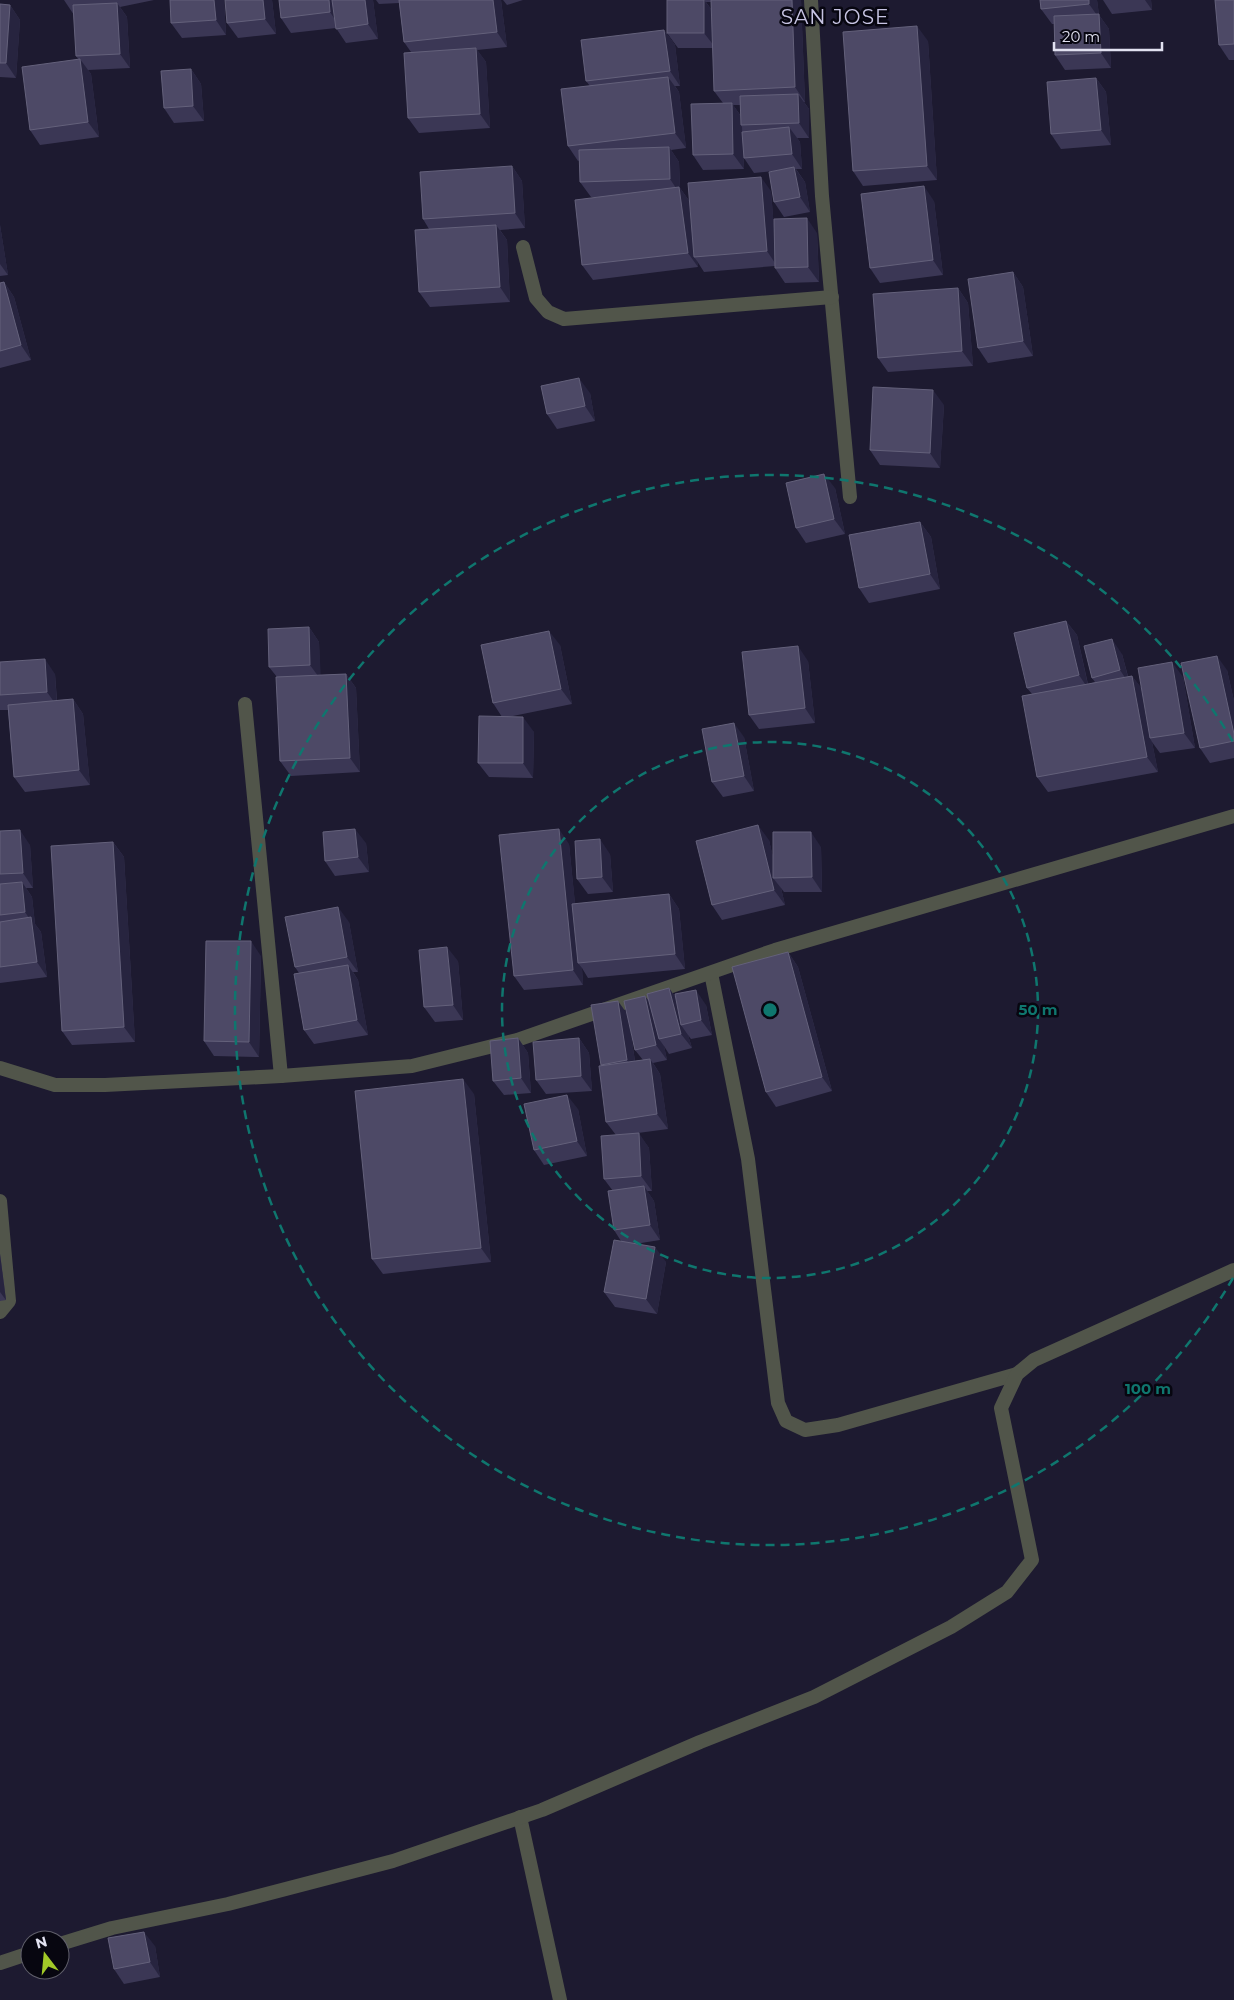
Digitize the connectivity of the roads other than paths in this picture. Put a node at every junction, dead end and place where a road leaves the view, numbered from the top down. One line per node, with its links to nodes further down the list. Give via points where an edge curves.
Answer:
1 (811, 0): 3 (street, via 822,196)
2 (523, 247): 3 (street, via 536,298 548,312 564,319)
3 (832, 297): 4 (street)
4 (850, 497)
5 (246, 704): 9 (street)
6 (1234, 816): 7 (street, via 785,948)
7 (711, 973): 9 (street, via 517,1040 412,1066); 13 (street, via 748,1159 778,1403 786,1421 805,1430 838,1426)
8 (0, 1068): 9 (street, via 55,1085)
9 (281, 1076)
10 (0, 1201): 12 (street, via 9,1301)
11 (1234, 1270): 13 (street, via 1034,1360)
12 (0, 1312)
13 (1017, 1374): 14 (street, via 1001,1408 1032,1560 1007,1592 951,1627 814,1698)
14 (520, 1818): 15 (street, via 393,1861); 18 (street)
15 (70, 1941)
16 (20, 1956): 17 (street)
17 (0, 1963)
18 (560, 2000)

